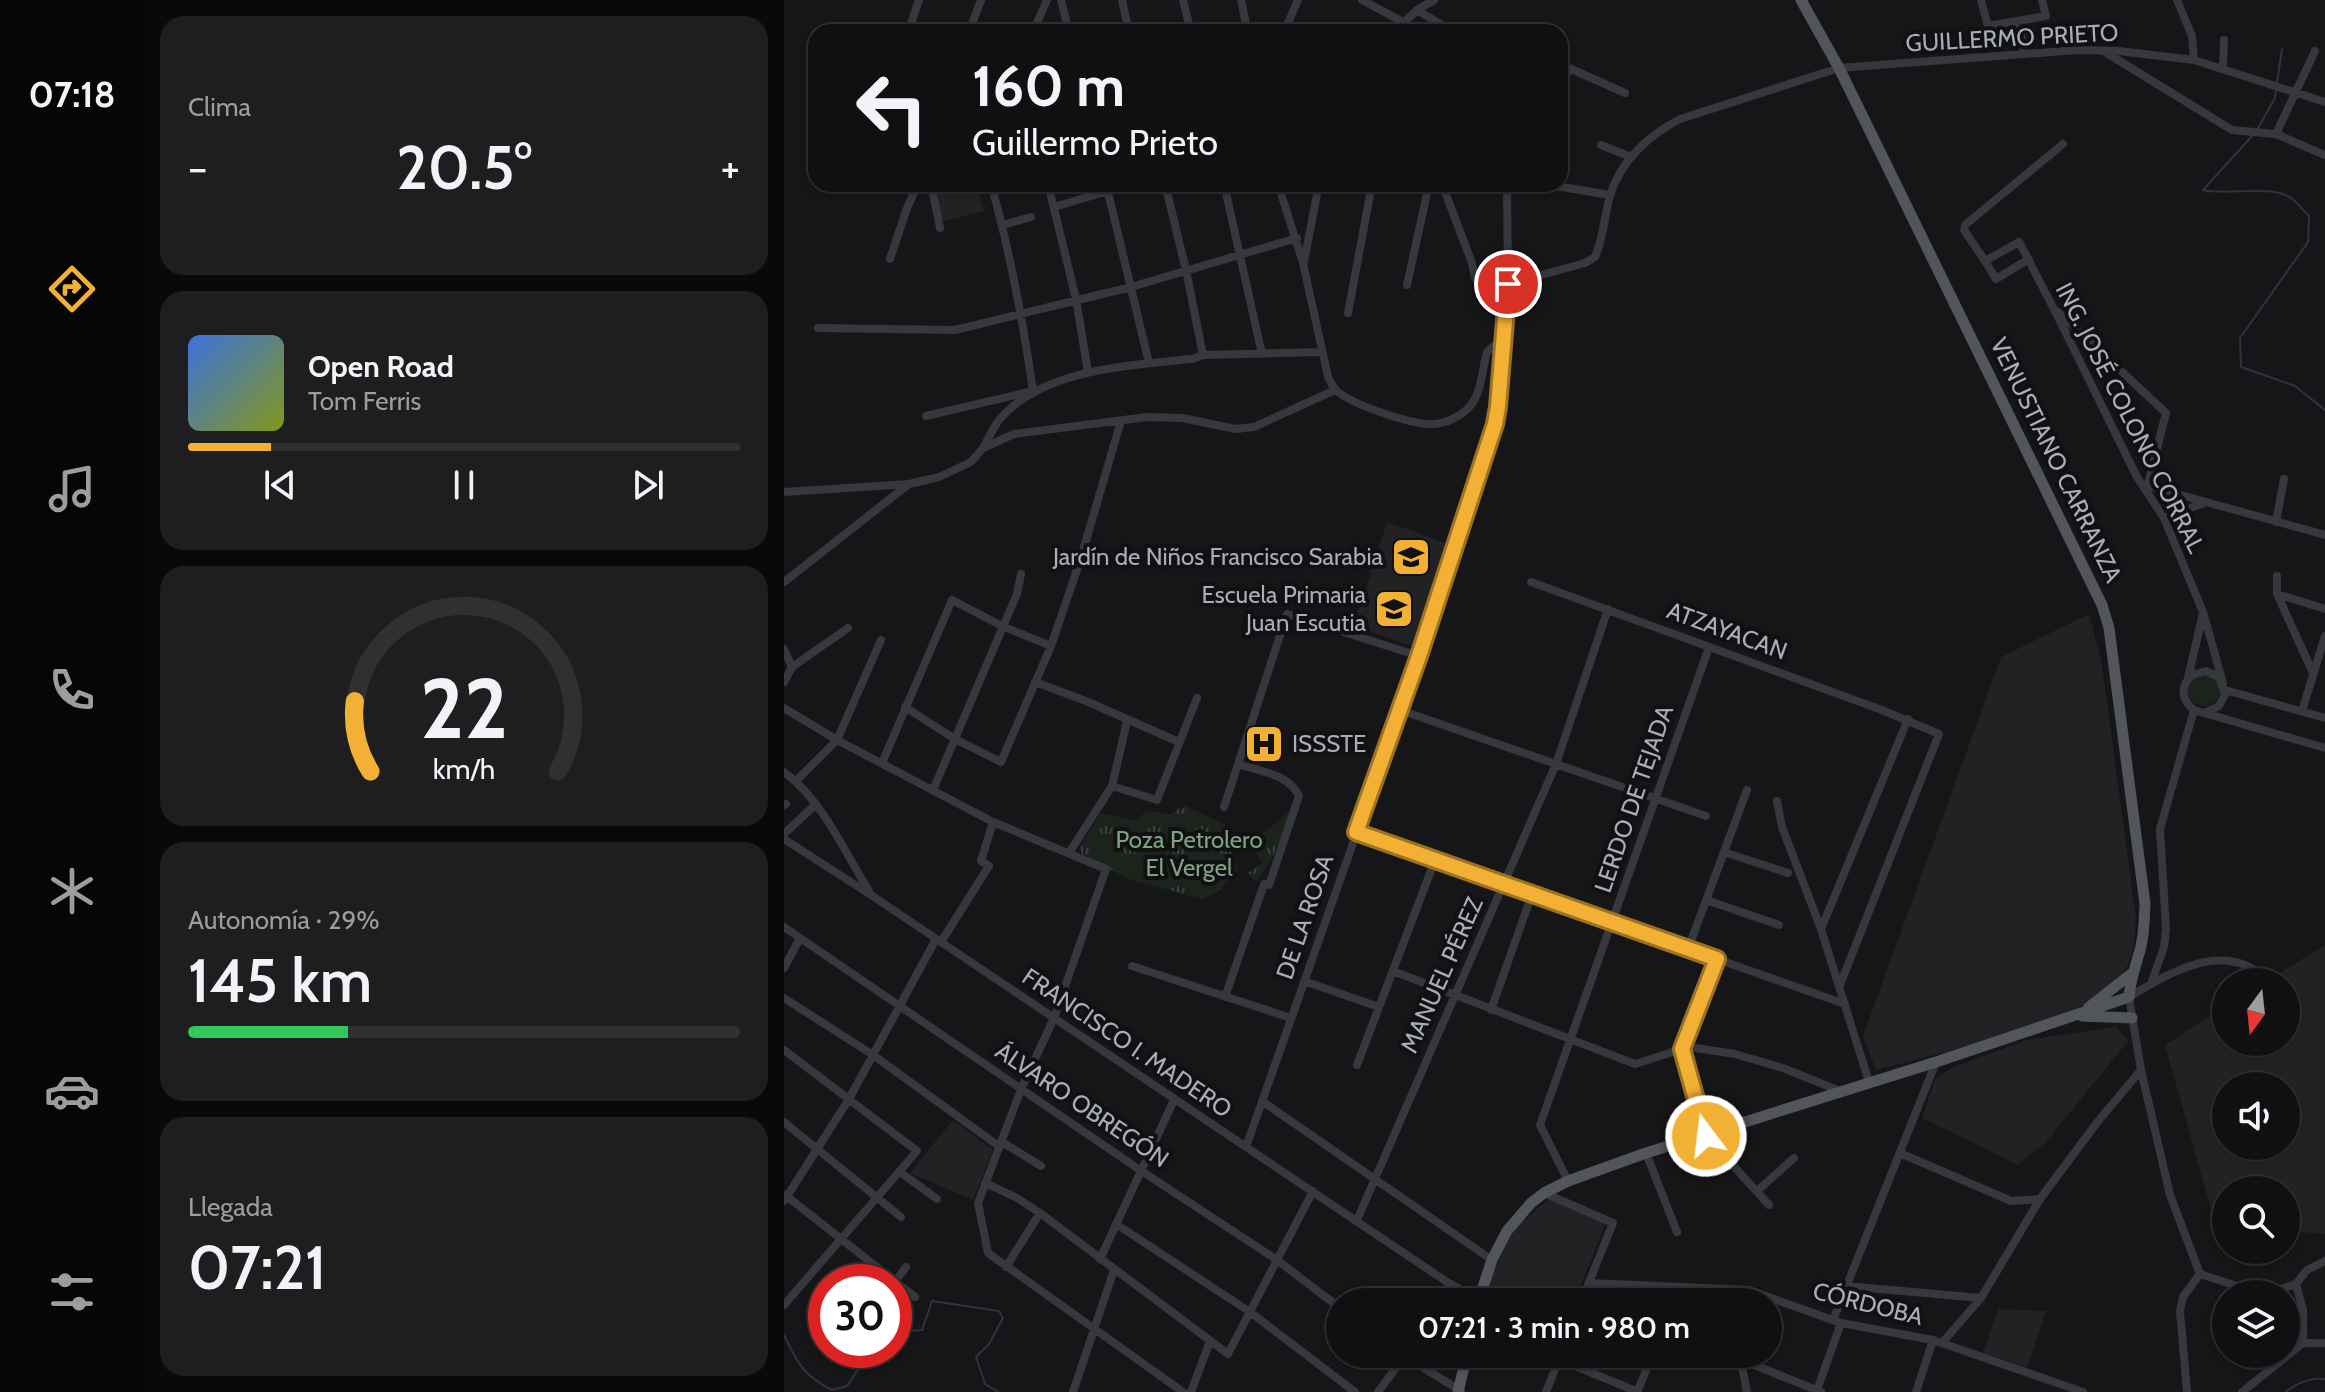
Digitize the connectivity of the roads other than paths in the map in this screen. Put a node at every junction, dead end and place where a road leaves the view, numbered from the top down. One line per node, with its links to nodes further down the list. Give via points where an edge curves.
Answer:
1 (919, 0): 18 (street)
2 (981, 0): 19 (street)
3 (1047, 0): 20 (street)
4 (1061, 0): 21 (street)
5 (1122, 0): 22 (street)
6 (1183, 0): 23 (street)
7 (1241, 0): 24 (street)
8 (1298, 0): 25 (street)
9 (1362, 0): 17 (street)
10 (1434, 0): 15 (street)
11 (1801, 0): 32 (main road, VENUSTIANO CARRANZA)
12 (1981, 0): 16 (street, via 1988,26)
13 (2042, 0): 16 (street, via 2046,16)
14 (2177, 0): 31 (street, via 2192,36)
15 (1417, 10): 17 (street); 26 (street)
16 (2019, 21): 30 (street)
17 (1405, 23)
18 (911, 24)
19 (972, 24)
20 (1036, 24)
21 (1067, 24)
22 (1127, 24)
23 (1189, 24)
24 (1243, 24)
25 (1288, 24)
26 (1440, 24)
27 (2224, 40): 33 (street)
28 (2101, 50): 30 (street, GUILLERMO PRIETO); 31 (street, GUILLERMO PRIETO); 38 (street, via 2232,130)
29 (2315, 51): 36 (street)
30 (2024, 53): 32 (street, GUILLERMO PRIETO)
31 (2194, 60): 33 (street, GUILLERMO PRIETO)
32 (1839, 68): 42 (street, GUILLERMO PRIETO, via 1680,119 1656,132); 169 (main road, VENUSTIANO CARRANZA, via 2102,605 2145,904 2144,932)
33 (2223, 68): 36 (street, GUILLERMO PRIETO)
34 (1568, 70): 35 (street)
35 (1625, 93)
36 (2295, 93): 37 (street, GUILLERMO PRIETO); 38 (street)
37 (2325, 102)
38 (2276, 134): 41 (street)
39 (2063, 144): 67 (street, via 1965,225)
40 (1601, 145): 42 (street)
41 (2325, 155)
42 (1631, 157): 58 (street, GUILLERMO PRIETO)
43 (1568, 188): 58 (street)
44 (914, 192): 65 (street)
45 (933, 192): 62 (street)
46 (993, 192): 61 (street)
47 (1050, 192): 59 (street)
48 (1096, 192): 59 (street)
49 (1108, 192): 72 (street)
50 (1167, 192): 69 (street)
51 (1226, 192): 64 (street)
52 (1281, 192): 63 (street)
53 (1317, 192): 68 (street)
54 (1371, 192): 75 (street)
55 (1427, 192): 71 (street)
56 (1445, 192): 70 (street, via 1475,278)
57 (1507, 192): 70 (street, DE LA ROSA)
58 (1610, 195): 70 (street, GUILLERMO PRIETO, via 1595,257)
59 (1054, 207): 73 (street)
60 (1031, 217): 61 (street)
61 (1003, 225): 76 (street)
62 (940, 228)
63 (1297, 238): 64 (street); 68 (street)
64 (1239, 253): 69 (street); 80 (street)
65 (890, 259)
66 (2029, 259): 67 (street, ING. JOSÉ COLONO CORRAL, via 2019,242); 67 (street, via 1996,279); 74 (street, ING. JOSÉ COLONO CORRAL)
67 (1985, 261)
68 (1303, 263): 79 (street)
69 (1186, 270): 72 (street); 81 (street)
70 (1508, 284): 78 (street, DE LA ROSA)
71 (1407, 285)
72 (1131, 287): 73 (street); 82 (street)
73 (1076, 299): 76 (street); 83 (street)
74 (2054, 309): 91 (street, ING. JOSÉ COLONO CORRAL); 91 (street, via 2166,413)
75 (1348, 313)
76 (1022, 314): 77 (street, via 955,330); 85 (street)
77 (818, 328)
78 (1504, 346): 84 (street, via 1487,352 1472,404 1444,422 1409,420); 112 (street, DE LA ROSA, via 1495,424)
79 (1322, 352): 80 (street); 84 (street)
80 (1262, 354): 81 (street)
81 (1203, 355): 82 (street)
82 (1149, 363): 83 (street)
83 (1088, 372): 85 (street)
84 (1335, 390): 87 (street, via 1254,427 1236,429 1182,418)
85 (1033, 391): 86 (street); 88 (street, via 1000,420)
86 (926, 416)
87 (1121, 421): 88 (street, via 1014,434); 109 (street)
88 (983, 448): 90 (street, via 971,462)
89 (2284, 479): 95 (street)
90 (909, 484): 92 (street); 99 (street)
91 (2144, 484): 93 (street); 94 (street, ING. JOSÉ COLONO CORRAL)
92 (784, 492)
93 (2204, 503): 94 (street); 95 (street)
94 (2164, 518): 104 (street, ING. JOSÉ COLONO CORRAL)
95 (2276, 522): 96 (street)
96 (2325, 535)
97 (1021, 574): 105 (street)
98 (2277, 576): 101 (street)
99 (784, 582)
100 (1531, 582): 102 (street, ATZAYACAN)
101 (2277, 594): 103 (street); 114 (street)
102 (1608, 609): 127 (street, ATZAYACAN); 135 (street, MANUEL PÉREZ)
103 (2325, 609)
104 (2203, 612): 115 (street); 118 (street, ING. JOSÉ COLONO CORRAL)
105 (1002, 626): 109 (street); 120 (street, via 952,600); 129 (street)
106 (848, 628): 113 (street)
107 (2325, 636): 114 (street)
108 (881, 640): 130 (street)
109 (1051, 646): 117 (street)
110 (784, 649): 113 (street)
111 (1707, 653): 141 (street, LERDO DE TEJADA)
112 (1419, 656): 122 (street, DE LA ROSA); 134 (street, via 1287,614)
113 (792, 667): 116 (street)
114 (2313, 673): 124 (street)
115 (2188, 678): 118 (street, via 2206,671); 123 (street, via 2183,693)
116 (784, 682)
117 (1035, 682): 128 (street); 129 (street, via 1001,762)
118 (2224, 686): 124 (street); 125 (street, via 2219,706)
119 (1197, 698): 131 (street)
120 (905, 707): 129 (street); 133 (street)
121 (784, 708): 130 (street)
122 (1400, 710): 135 (street); 147 (street, DE LA ROSA)
123 (2194, 710): 125 (street); 171 (street, via 2160,829 2166,929)
124 (2302, 711): 126 (street)
125 (2204, 713): 132 (street)
126 (2325, 718)
127 (1908, 719): 160 (street); 172 (street, ATZAYACAN, via 1939,734)
128 (1127, 721): 131 (street); 138 (street)
129 (955, 739): 139 (street)
130 (837, 740): 133 (street); 137 (street)
131 (1179, 742): 138 (street, via 1157,800)
132 (2325, 748)
133 (882, 763): 139 (street)
134 (1238, 764): 144 (street); 174 (street, via 1286,780 1299,796)
135 (1556, 764): 141 (street); 153 (street, MANUEL PÉREZ)
136 (784, 772): 137 (street)
137 (796, 781): 143 (street)
138 (1112, 786): 150 (street)
139 (933, 790): 146 (street)
140 (1747, 790): 149 (street)
141 (1656, 798): 145 (street); 157 (street, LERDO DE TEJADA)
142 (1777, 801): 160 (street)
143 (816, 804): 148 (street); 155 (street)
144 (1224, 807)
145 (1706, 816)
146 (993, 822): 150 (street); 162 (street, via 981,861 989,866)
147 (1356, 832): 151 (street); 170 (street, DE LA ROSA)
148 (784, 836): 155 (street, FRANCISCO I. MADERO)
149 (1724, 852): 152 (street); 156 (street)
150 (1069, 853): 182 (street, via 1106,869)
151 (1435, 860): 153 (street); 168 (street)
152 (1788, 873)
153 (1503, 884): 154 (street); 173 (street, MANUEL PÉREZ)
154 (1532, 894): 157 (street); 180 (street)
155 (871, 895): 162 (street, FRANCISCO I. MADERO)
156 (1706, 900): 158 (street); 163 (street)
157 (1612, 922): 163 (street); 185 (street, LERDO DE TEJADA)
158 (1779, 925)
159 (784, 927): 161 (street, ÁLVARO OBREGÓN)
160 (1821, 929): 172 (street)
161 (800, 938): 166 (street); 178 (street, ÁLVARO OBREGÓN)
162 (939, 940): 178 (street); 182 (street, FRANCISCO I. MADERO)
163 (1688, 949): 164 (street)
164 (1717, 959): 177 (street); 186 (street)
165 (1132, 966): 174 (street)
166 (784, 968)
167 (2254, 968): 171 (street, via 2225,959 2194,965)
168 (1393, 971): 173 (street); 179 (street)
169 (2131, 974): 175 (main road, VENUSTIANO CARRANZA); 181 (main road)
170 (1304, 981): 179 (street); 183 (street, DE LA ROSA)
171 (2151, 984): 175 (street)
172 (1840, 985): 177 (street)
173 (1454, 996): 180 (street); 209 (street, MANUEL PÉREZ)
174 (1225, 997): 183 (street)
175 (2129, 997): 181 (main road); 184 (street, VENUSTIANO CARRANZA)
176 (784, 998): 188 (street)
177 (1845, 1004): 192 (street)
178 (900, 1007): 188 (street); 193 (street, ÁLVARO OBREGÓN)
179 (1379, 1007): 190 (street)
180 (1491, 1010): 185 (street)
181 (2078, 1016): 184 (main road); 189 (main road)
182 (1054, 1018): 193 (street); 196 (street, FRANCISCO I. MADERO)
183 (1291, 1018): 197 (street, DE LA ROSA)
184 (2132, 1018): 191 (street, VENUSTIANO CARRANZA)
185 (1570, 1041): 186 (street, via 1635,1064); 210 (street, LERDO DE TEJADA, via 1540,1125)
186 (1682, 1048): 194 (street, via 1735,1054); 199 (street)
187 (784, 1050): 195 (street)
188 (873, 1055): 195 (street); 200 (street)
189 (1936, 1062): 192 (main road); 204 (street)
190 (1357, 1065)
191 (2141, 1070): 218 (street); 233 (street, VENUSTIANO CARRANZA, via 2170,1195)
192 (1869, 1082): 194 (main road)
193 (1022, 1087): 200 (street); 207 (street, ÁLVARO OBREGÓN)
194 (1840, 1091): 199 (main road)
195 (849, 1099): 202 (street); 208 (street, via 917,1151)
196 (1174, 1100): 201 (street, FRANCISCO I. MADERO); 207 (street)
197 (1262, 1101): 201 (street, DE LA ROSA); 209 (street)
198 (784, 1122): 202 (street)
199 (1706, 1136): 203 (main road); 213 (street)
200 (1001, 1144): 206 (street); 211 (street)
201 (1246, 1147): 212 (street, FRANCISCO I. MADERO)
202 (818, 1148): 215 (street); 216 (street)
203 (1646, 1153): 210 (main road); 224 (street)
204 (1900, 1153): 218 (street, via 2011,1201); 238 (street)
205 (1794, 1158): 213 (street)
206 (1041, 1166)
207 (1140, 1170): 223 (street); 227 (street, ÁLVARO OBREGÓN)
208 (900, 1172): 216 (street); 217 (street)
209 (1375, 1177): 222 (street, MANUEL PÉREZ); 228 (street)
210 (1568, 1181): 214 (main road)
211 (985, 1183): 220 (street); 231 (street, via 978,1203 988,1253)
212 (1313, 1191): 222 (street, FRANCISCO I. MADERO); 227 (street)
213 (1757, 1191): 219 (street)
214 (1544, 1193): 228 (main road, via 1507,1231); 237 (street, via 1613,1223)
215 (785, 1197): 225 (street)
216 (878, 1197): 221 (street); 225 (street)
217 (937, 1199)
218 (2040, 1199): 247 (street)
219 (1769, 1205)
220 (1040, 1213): 226 (street); 231 (street)
221 (901, 1217)
222 (1357, 1220): 236 (street, FRANCISCO I. MADERO)
223 (1116, 1224): 226 (street); 251 (street)
224 (1677, 1232)
225 (842, 1239): 230 (street); 250 (street)
226 (1100, 1259): 232 (street)
227 (1277, 1260): 246 (street, ÁLVARO OBREGÓN); 251 (street)
228 (1492, 1260): 241 (main road)
229 (2325, 1261): 235 (street)
230 (873, 1264)
231 (1006, 1267): 253 (street)
232 (1114, 1270): 253 (street); 254 (street)
233 (2200, 1274): 234 (street); 278 (street, via 2183,1297 2180,1311)
234 (2218, 1280)
235 (2299, 1280)
236 (1447, 1282): 239 (street, FRANCISCO I. MADERO); 240 (street, FRANCISCO I. MADERO)
237 (1589, 1283): 242 (street); 243 (street, CÓRDOBA)
238 (1846, 1286): 247 (street); 252 (street)
239 (1451, 1288)
240 (1457, 1288)
241 (1482, 1288)
242 (1587, 1288)
243 (1680, 1288)
244 (912, 1295): 245 (street)
245 (915, 1297)
246 (1326, 1297)
247 (1981, 1298): 255 (street)
248 (2300, 1299): 256 (street)
249 (1782, 1302): 252 (street, CÓRDOBA)
250 (784, 1305)
251 (1250, 1312): 254 (street, via 1228,1354); 271 (street)
252 (1837, 1321): 255 (street, CÓRDOBA); 268 (street)
253 (1095, 1328): 266 (street); 269 (street)
254 (1210, 1341): 270 (street)
255 (1937, 1342): 276 (street); 277 (street, CÓRDOBA)
256 (2303, 1343): 257 (street); 279 (street)
257 (2325, 1343)
258 (1394, 1368): 272 (street)
259 (1424, 1368): 267 (street)
260 (1464, 1368): 267 (main road)
261 (1556, 1368): 273 (street)
262 (1584, 1368): 274 (street)
263 (1647, 1368): 274 (street)
264 (1742, 1368): 275 (street)
265 (1766, 1368): 268 (street)
266 (1074, 1389)
267 (1460, 1391)
268 (1819, 1391)
269 (1183, 1392)
270 (1191, 1392)
271 (1355, 1392)
272 (1378, 1392)
273 (1546, 1392)
274 (1637, 1392)
275 (1747, 1392)
276 (1916, 1392)
277 (2083, 1392)
278 (2187, 1392)
279 (2242, 1392)

